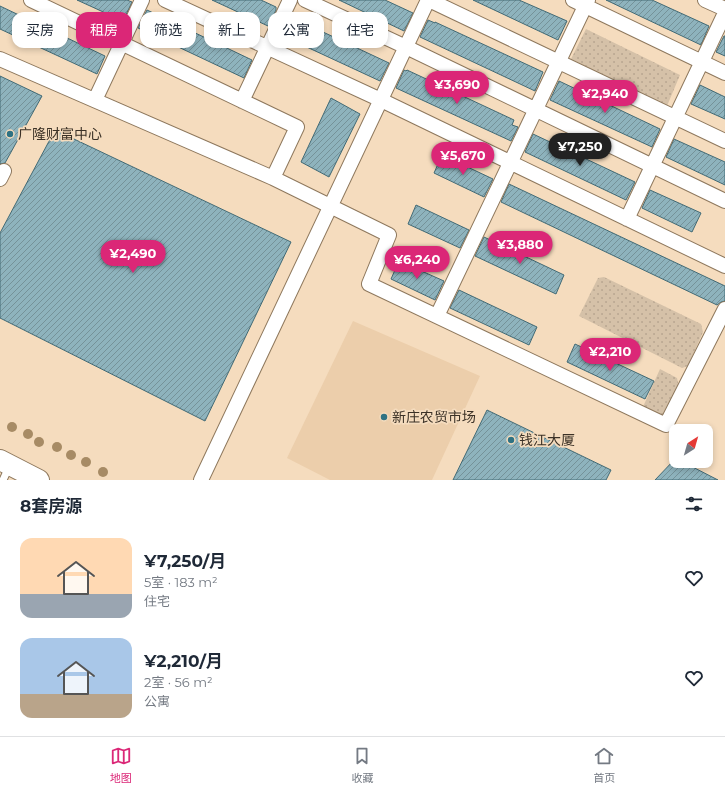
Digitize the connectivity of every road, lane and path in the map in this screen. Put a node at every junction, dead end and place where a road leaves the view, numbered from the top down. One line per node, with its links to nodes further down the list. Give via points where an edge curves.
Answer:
1 (31, 0): 11 (street)
2 (142, 0): 12 (street)
3 (165, 0): 16 (street)
4 (290, 0): 16 (street)
5 (305, 0): 13 (street)
6 (429, 0): 13 (street); 19 (street)
7 (705, 0): 9 (street)
8 (582, 2): 18 (street); 19 (street)
9 (725, 9)
10 (725, 12): 18 (street)
11 (76, 21)
12 (132, 22)
13 (406, 47): 22 (street); 24 (street)
14 (120, 48): 21 (street)
15 (132, 48): 23 (street)
16 (267, 48): 22 (street); 23 (street)
17 (0, 59): 21 (street)
18 (702, 61): 20 (street); 25 (street)
19 (558, 62): 24 (street); 25 (street)
20 (725, 73)
21 (95, 100): 29 (street)
22 (381, 100): 27 (street); 31 (street)
23 (242, 101): 29 (street, via 297,127)
24 (535, 109): 27 (street); 28 (street)
25 (675, 118): 26 (street); 28 (street)
26 (725, 141)
27 (510, 162): 32 (street); 35 (street)
28 (652, 166): 30 (street); 32 (street)
29 (273, 178): 31 (street)
30 (725, 201)
31 (330, 207): 35 (street, via 389,235 369,284); 38 (street)
32 (627, 219): 33 (street)
33 (725, 266)
34 (725, 309): 35 (street, via 666,425)
35 (437, 316)
36 (5, 468): 37 (main road)
37 (39, 480)
38 (201, 480)

